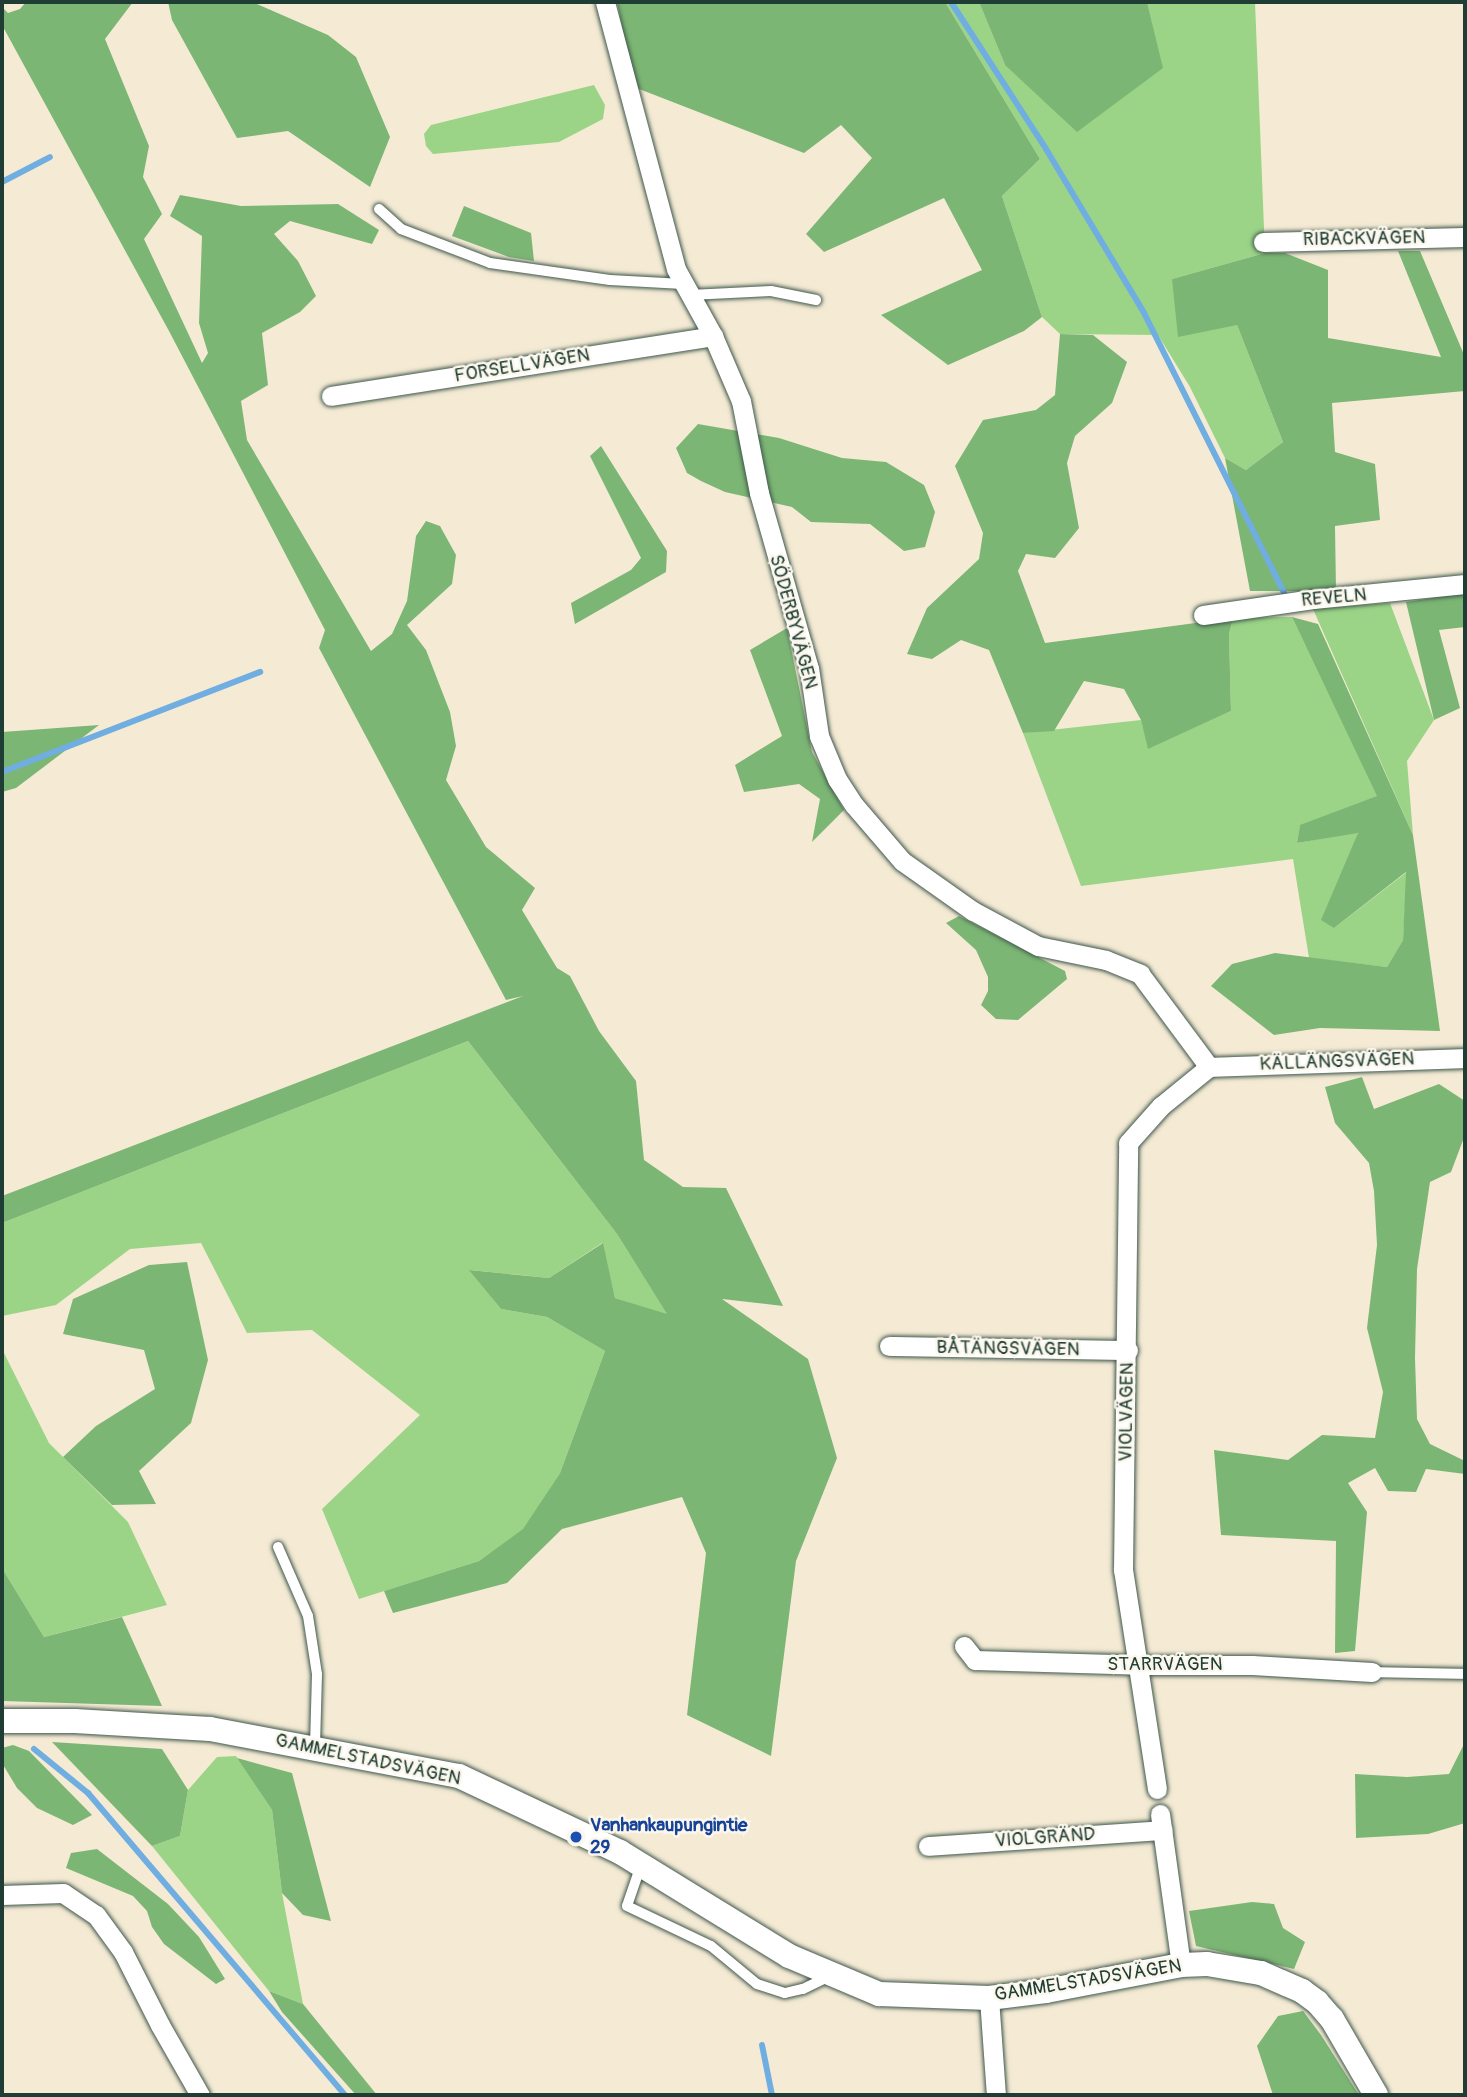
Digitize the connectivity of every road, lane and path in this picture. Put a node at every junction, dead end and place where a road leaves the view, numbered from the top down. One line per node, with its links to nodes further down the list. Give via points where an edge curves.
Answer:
1 (605, 2): 5 (street, SÖDERBYVÄGEN, via 676,269)
2 (379, 209): 5 (lane, via 401,229 490,263)
3 (1465, 237): 4 (street, RIBACKVÄGEN)
4 (1263, 242)
5 (687, 290): 6 (lane, via 771,290); 7 (street, SÖDERBYVÄGEN)
6 (816, 300)
7 (713, 336): 8 (street, FORSELLVÄGEN); 12 (street, SÖDERBYVÄGEN, via 741,401 763,509 809,668 819,736 826,758 854,805 902,861 1002,929 1038,946 1106,960 1140,975)
8 (331, 396)
9 (1465, 584): 10 (street, REVELN)
10 (1203, 615)
11 (1465, 1058): 12 (street, KÄLLÄNGSVÄGEN)
12 (1209, 1067): 14 (street, VIOLVÄGEN, via 1161,1106 1128,1143)
13 (889, 1346): 14 (street, BÅTÄNGSVÄGEN)
14 (1128, 1350): 17 (street, VIOLVÄGEN, via 1124,1570)
15 (278, 1547): 21 (lane, via 307,1616 317,1674)
16 (964, 1646): 17 (street, STARRVÄGEN, via 975,1660)
17 (1139, 1665): 18 (street, STARRVÄGEN); 22 (street, VIOLVÄGEN)
18 (1372, 1672): 19 (lane)
19 (1465, 1674)
20 (2, 1721): 21 (street, GAMMELSTADSVÄGEN, via 210,1729)
21 (315, 1747): 24 (street, GAMMELSTADSVÄGEN, via 459,1776)
22 (1157, 1789)
23 (928, 1846): 26 (street, VIOLGRÄND, via 1161,1822)
24 (641, 1865): 27 (street, GAMMELSTADSVÄGEN, via 789,1956); 27 (lane, via 627,1906 711,1946 757,1984 785,1993)
25 (2, 1895): 29 (street, via 63,1893 96,1915 123,1952)
26 (1181, 1965): 28 (street, GAMMELSTADSVÄGEN); 31 (street, GAMMELSTADSVÄGEN, via 1207,1964 1261,1973 1303,1991 1332,2020)
27 (831, 1975): 28 (street, GAMMELSTADSVÄGEN, via 880,1994)
28 (989, 1998): 30 (street)
29 (200, 2095)
30 (996, 2095)
31 (1376, 2095)

